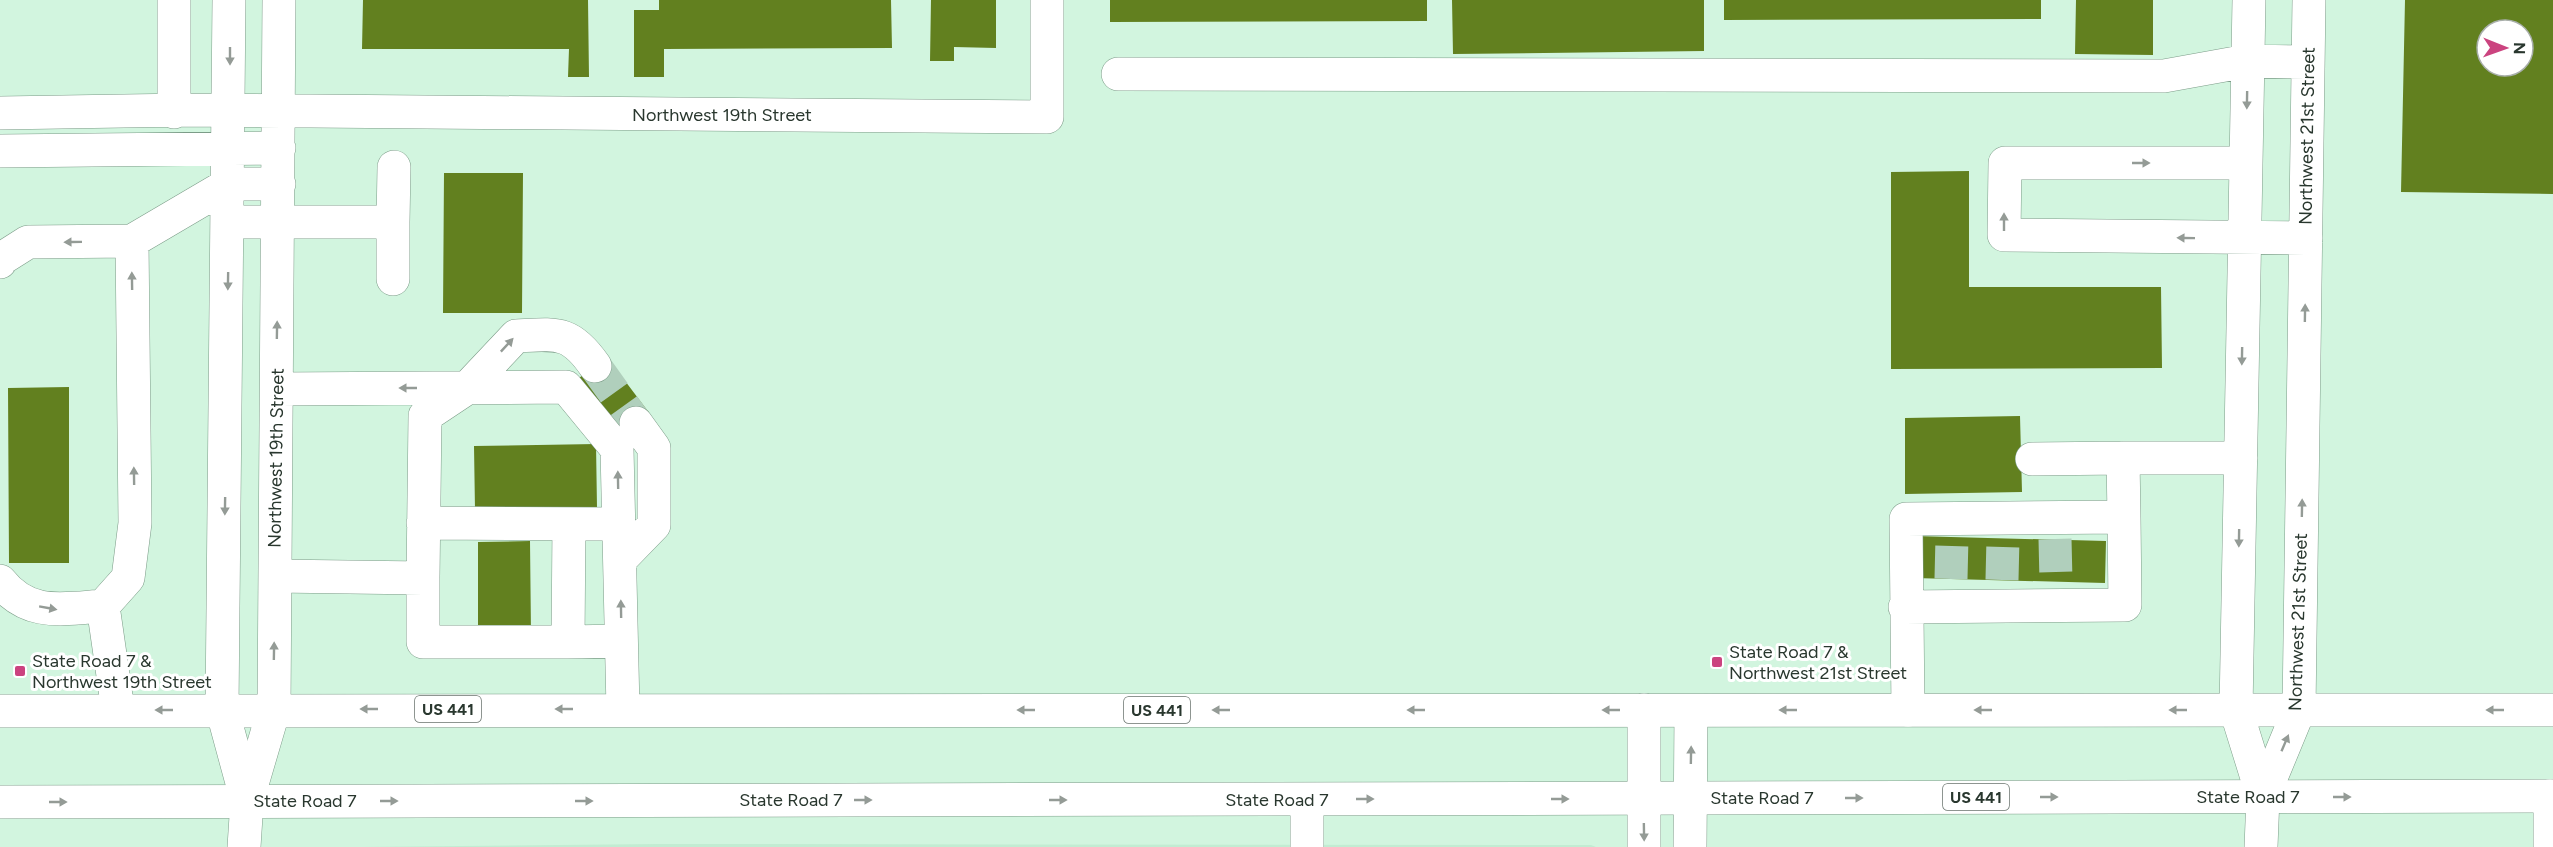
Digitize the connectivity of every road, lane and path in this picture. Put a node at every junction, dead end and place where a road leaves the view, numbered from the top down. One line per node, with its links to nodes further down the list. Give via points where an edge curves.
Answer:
1 (174, 0): 11 (main road)
2 (230, 0): 12 (main road, Northwest 19th Street, one-way to 12)
3 (279, 0): 10 (main road, Northwest 19th Street)
4 (1047, 0): 10 (main road, Northwest 19th Street, via 1047,117)
5 (2248, 0): 7 (main road)
6 (2309, 0): 8 (main road, Northwest 21st Street)
7 (2247, 62): 8 (main road); 9 (main road, via 2164,76); 17 (main road, one-way to 17)
8 (2308, 62): 25 (main road, Northwest 21st Street)
9 (1118, 74)
10 (280, 111): 12 (main road, Northwest 19th Street); 15 (main road, Northwest 19th Street)
11 (174, 112): 12 (main road, Northwest 19th Street); 13 (main road, Northwest 19th Street)
12 (230, 112): 14 (main road, Northwest 19th Street)
13 (0, 113)
14 (230, 148): 15 (main road); 16 (main road); 19 (main road, Northwest 19th Street)
15 (279, 148): 20 (main road, Northwest 19th Street)
16 (0, 151)
17 (2246, 164): 24 (main road); 24 (main road, one-way to 17, via 2004,235 2005,163)
18 (394, 167): 23 (main road)
19 (229, 184): 20 (main road); 22 (main road, Northwest 19th Street); 26 (main road)
20 (279, 184): 21 (main road, Northwest 19th Street)
21 (279, 221): 22 (main road); 23 (main road); 31 (main road, Northwest 19th Street, one-way to 21)
22 (228, 222): 48 (main road, Northwest 19th Street, one-way to 48)
23 (393, 222): 28 (main road)
24 (2244, 238): 25 (main road); 34 (main road, one-way to 34)
25 (2306, 238): 55 (main road, Northwest 21st Street, one-way to 25)
26 (132, 241): 27 (main road, one-way to 27, via 28,242); 44 (main road, one-way to 26, via 128,578 135,523)
27 (0, 262)
28 (393, 279)
29 (595, 366): 30 (main road, one-way to 29, via 516,336 555,334 581,346)
30 (467, 388): 31 (main road, one-way to 31); 37 (main road, via 425,416); 39 (main road, one-way to 30, via 617,449 566,387)
31 (277, 389): 41 (main road, Northwest 19th Street)
32 (636, 423): 40 (main road, via 654,448 654,525)
33 (2123, 458): 34 (main road); 35 (main road); 36 (main road)
34 (2241, 458): 54 (main road, one-way to 54)
35 (2032, 459)
36 (2124, 517): 45 (main road, via 2055,528 1952,528 1906,519); 45 (main road, via 2125,605 2056,594 1951,593)
37 (423, 523): 38 (main road); 42 (main road)
38 (569, 524): 39 (main road); 47 (main road)
39 (619, 525): 40 (main road)
40 (620, 560): 46 (main road, one-way to 40)
41 (275, 576): 42 (main road); 49 (main road, Northwest 19th Street, one-way to 41)
42 (423, 578): 47 (main road, via 423,642)
43 (0, 581): 44 (main road, one-way to 44, via 13,597 51,610)
44 (103, 606): 51 (main road)
45 (1905, 607): 53 (main road)
46 (621, 641): 47 (main road); 50 (main road)
47 (568, 642)
48 (222, 709): 49 (main road, US 441); 51 (main road, US 441, one-way to 51); 64 (main road, Northwest 19th Street)
49 (274, 709): 50 (main road, US 441, one-way to 49); 64 (main road, Northwest 19th Street)
50 (622, 709): 52 (main road, US 441, one-way to 50)
51 (118, 710): 57 (main road, US 441)
52 (1644, 710): 58 (main road, US 441); 61 (main road)
53 (1908, 710): 54 (main road, US 441, one-way to 53); 58 (main road, US 441, one-way to 58)
54 (2236, 710): 55 (main road, US 441); 59 (main road)
55 (2299, 710): 56 (main road, US 441, one-way to 55); 59 (main road, Northwest 21st Street, one-way to 55)
56 (2553, 710)
57 (0, 711)
58 (1691, 711): 62 (main road, one-way to 58)
59 (2263, 796): 60 (main road, State Road 7 / US 441, one-way to 60); 62 (main road, State Road 7 / US 441, one-way to 59); 70 (main road)
60 (2551, 796): 71 (main road)
61 (1643, 798): 62 (main road, State Road 7 / US 441); 63 (main road, State Road 7 / US 441, one-way to 61); 68 (main road, one-way to 68)
62 (1690, 799): 69 (main road)
63 (1307, 800): 64 (main road, State Road 7 / US 441, one-way to 63); 67 (main road)
64 (247, 801): 65 (main road, State Road 7 / US 441, one-way to 64); 66 (main road, Northwest 19th Street)
65 (0, 802)
66 (244, 847)
67 (1307, 847)
68 (1644, 847)
69 (1690, 847)
70 (2261, 847)
71 (2550, 847)

